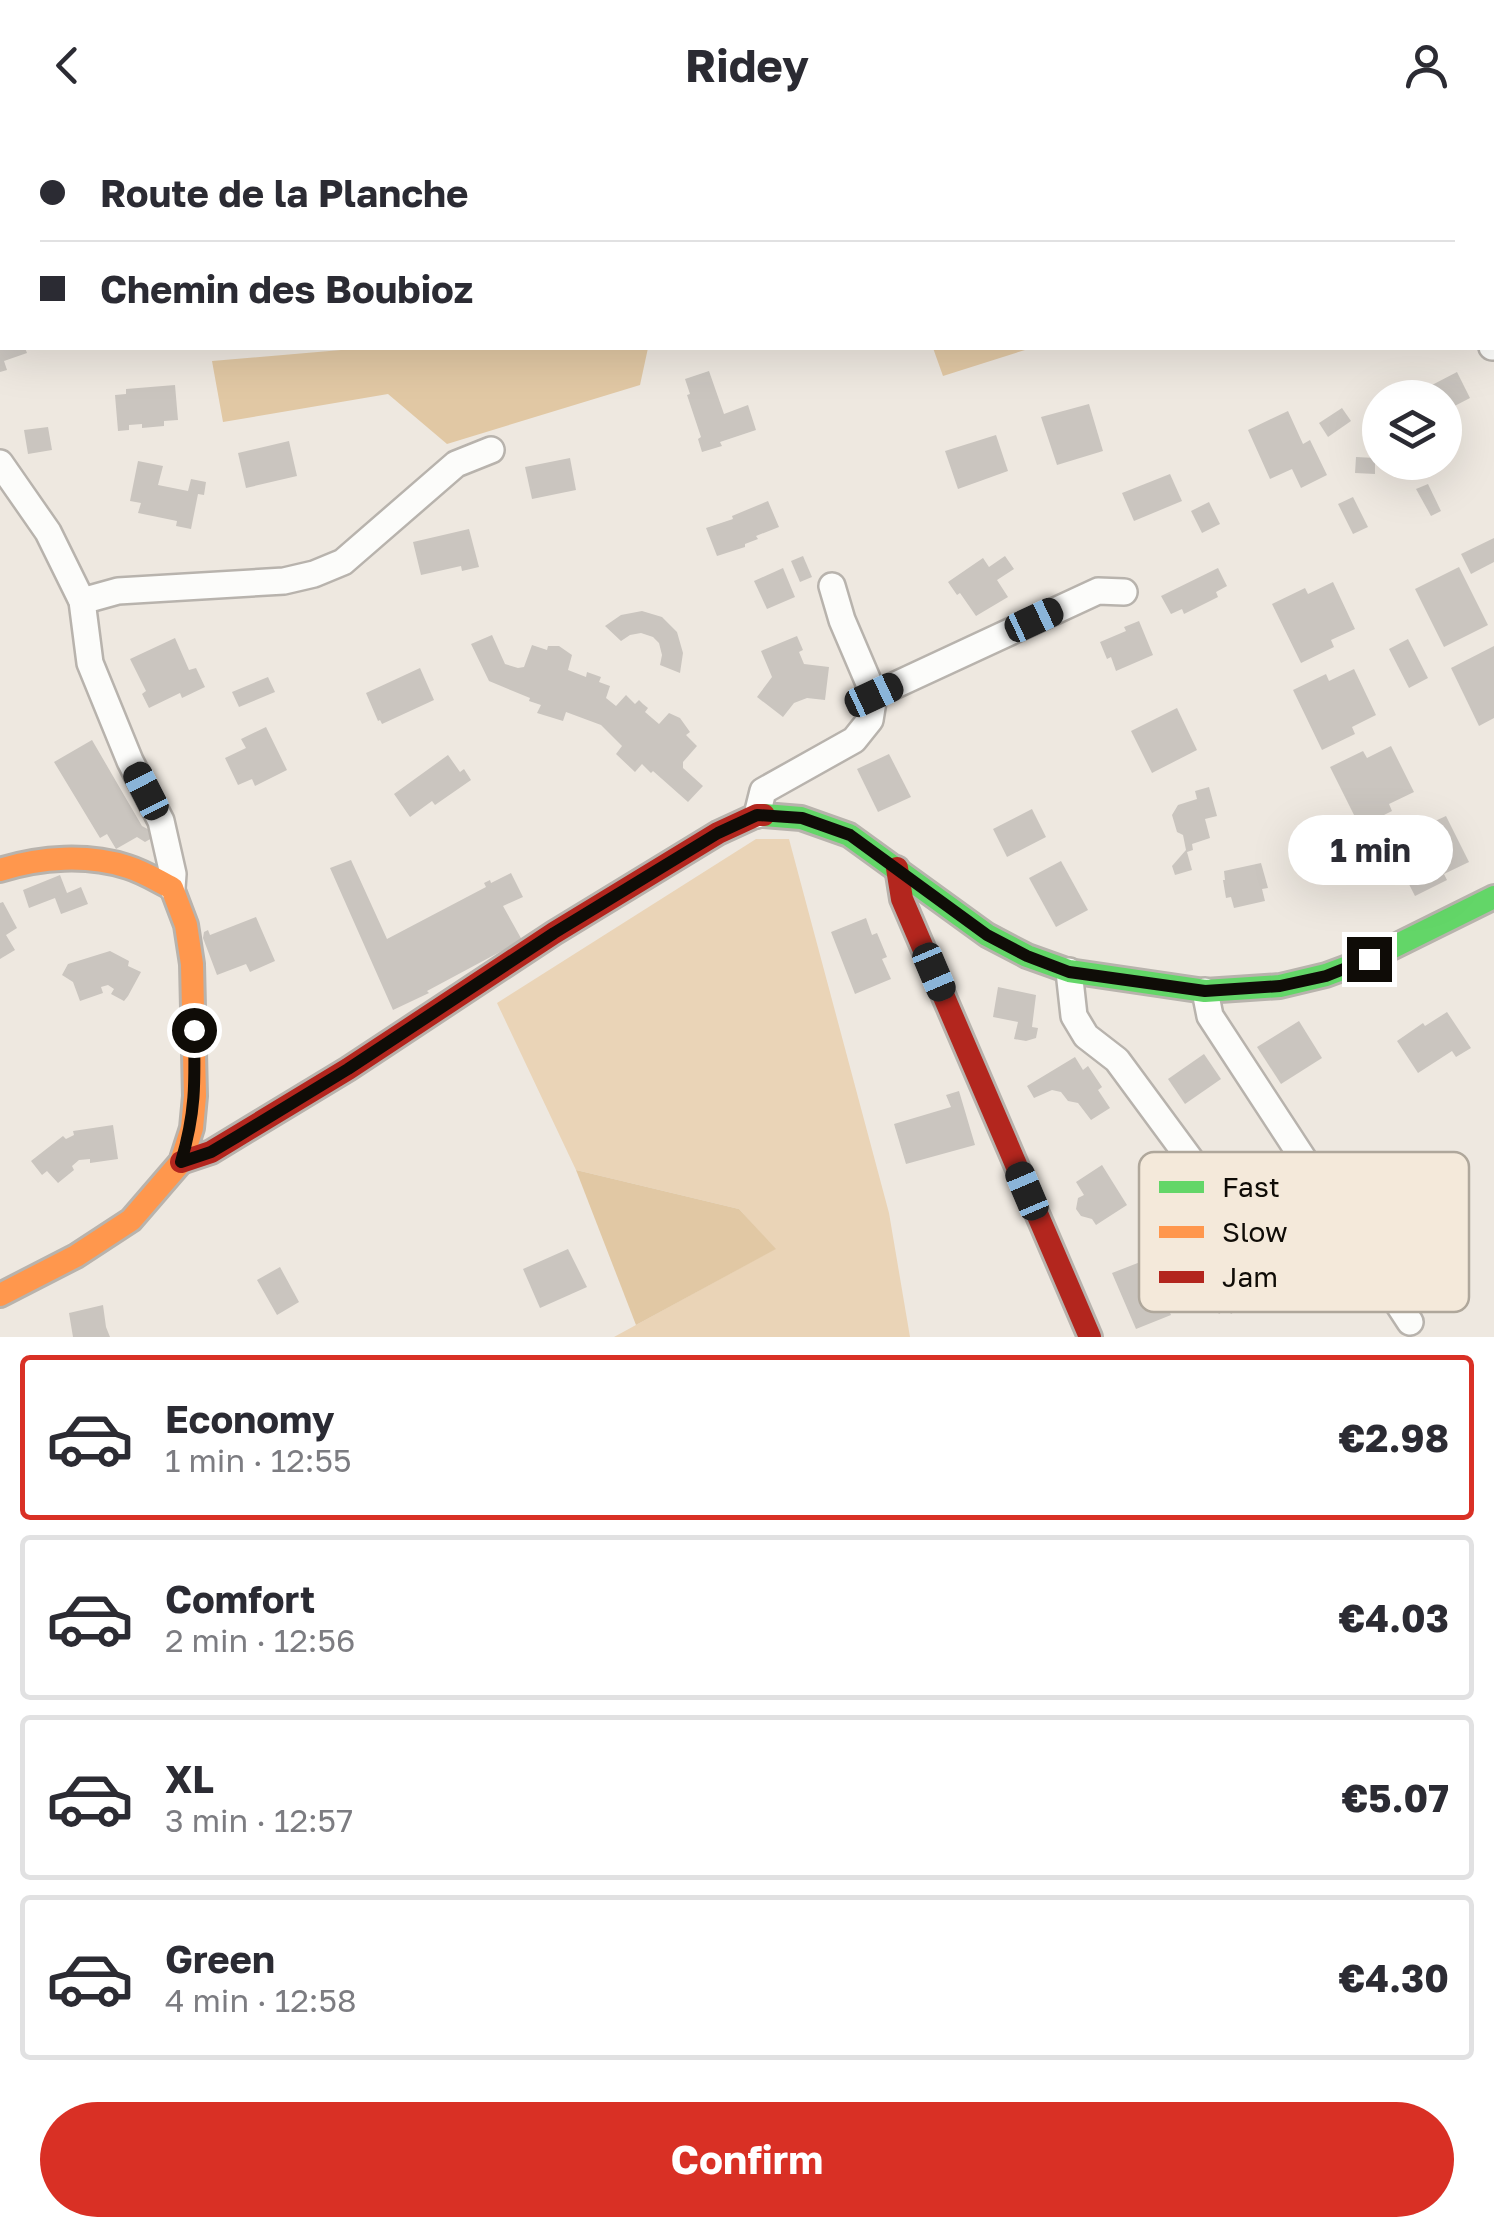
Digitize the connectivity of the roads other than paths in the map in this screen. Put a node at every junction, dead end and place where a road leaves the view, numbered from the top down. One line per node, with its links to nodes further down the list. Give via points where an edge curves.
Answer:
1 (491, 450): 5 (street, via 456,464 343,562 314,574 118,591)
2 (0, 463): 5 (street, via 48,532)
3 (832, 586): 6 (street)
4 (1124, 592): 6 (street, via 1098,591)
5 (82, 601): 10 (street, via 90,662 160,822)
6 (874, 695): 7 (street, via 870,720 854,740 763,791)
7 (757, 815): 8 (street, via 802,818 850,835); 16 (street, via 554,933 211,1152)
8 (898, 868): 12 (street, via 987,935); 20 (street, via 902,899)
9 (0, 870): 10 (street, via 58,859 123,865)
10 (172, 888): 16 (street, via 192,964 195,1096)
11 (1494, 897): 13 (street, via 1326,976)
12 (1069, 972): 13 (street); 14 (street, via 1074,1016 1086,1036 1117,1060)
13 (1205, 991): 15 (street, via 1210,1016)
14 (1185, 1152)
15 (1299, 1152)
16 (181, 1162): 17 (street, via 131,1220)
17 (0, 1296)
18 (1403, 1312): 19 (street)
19 (1410, 1322)
20 (1090, 1337)

